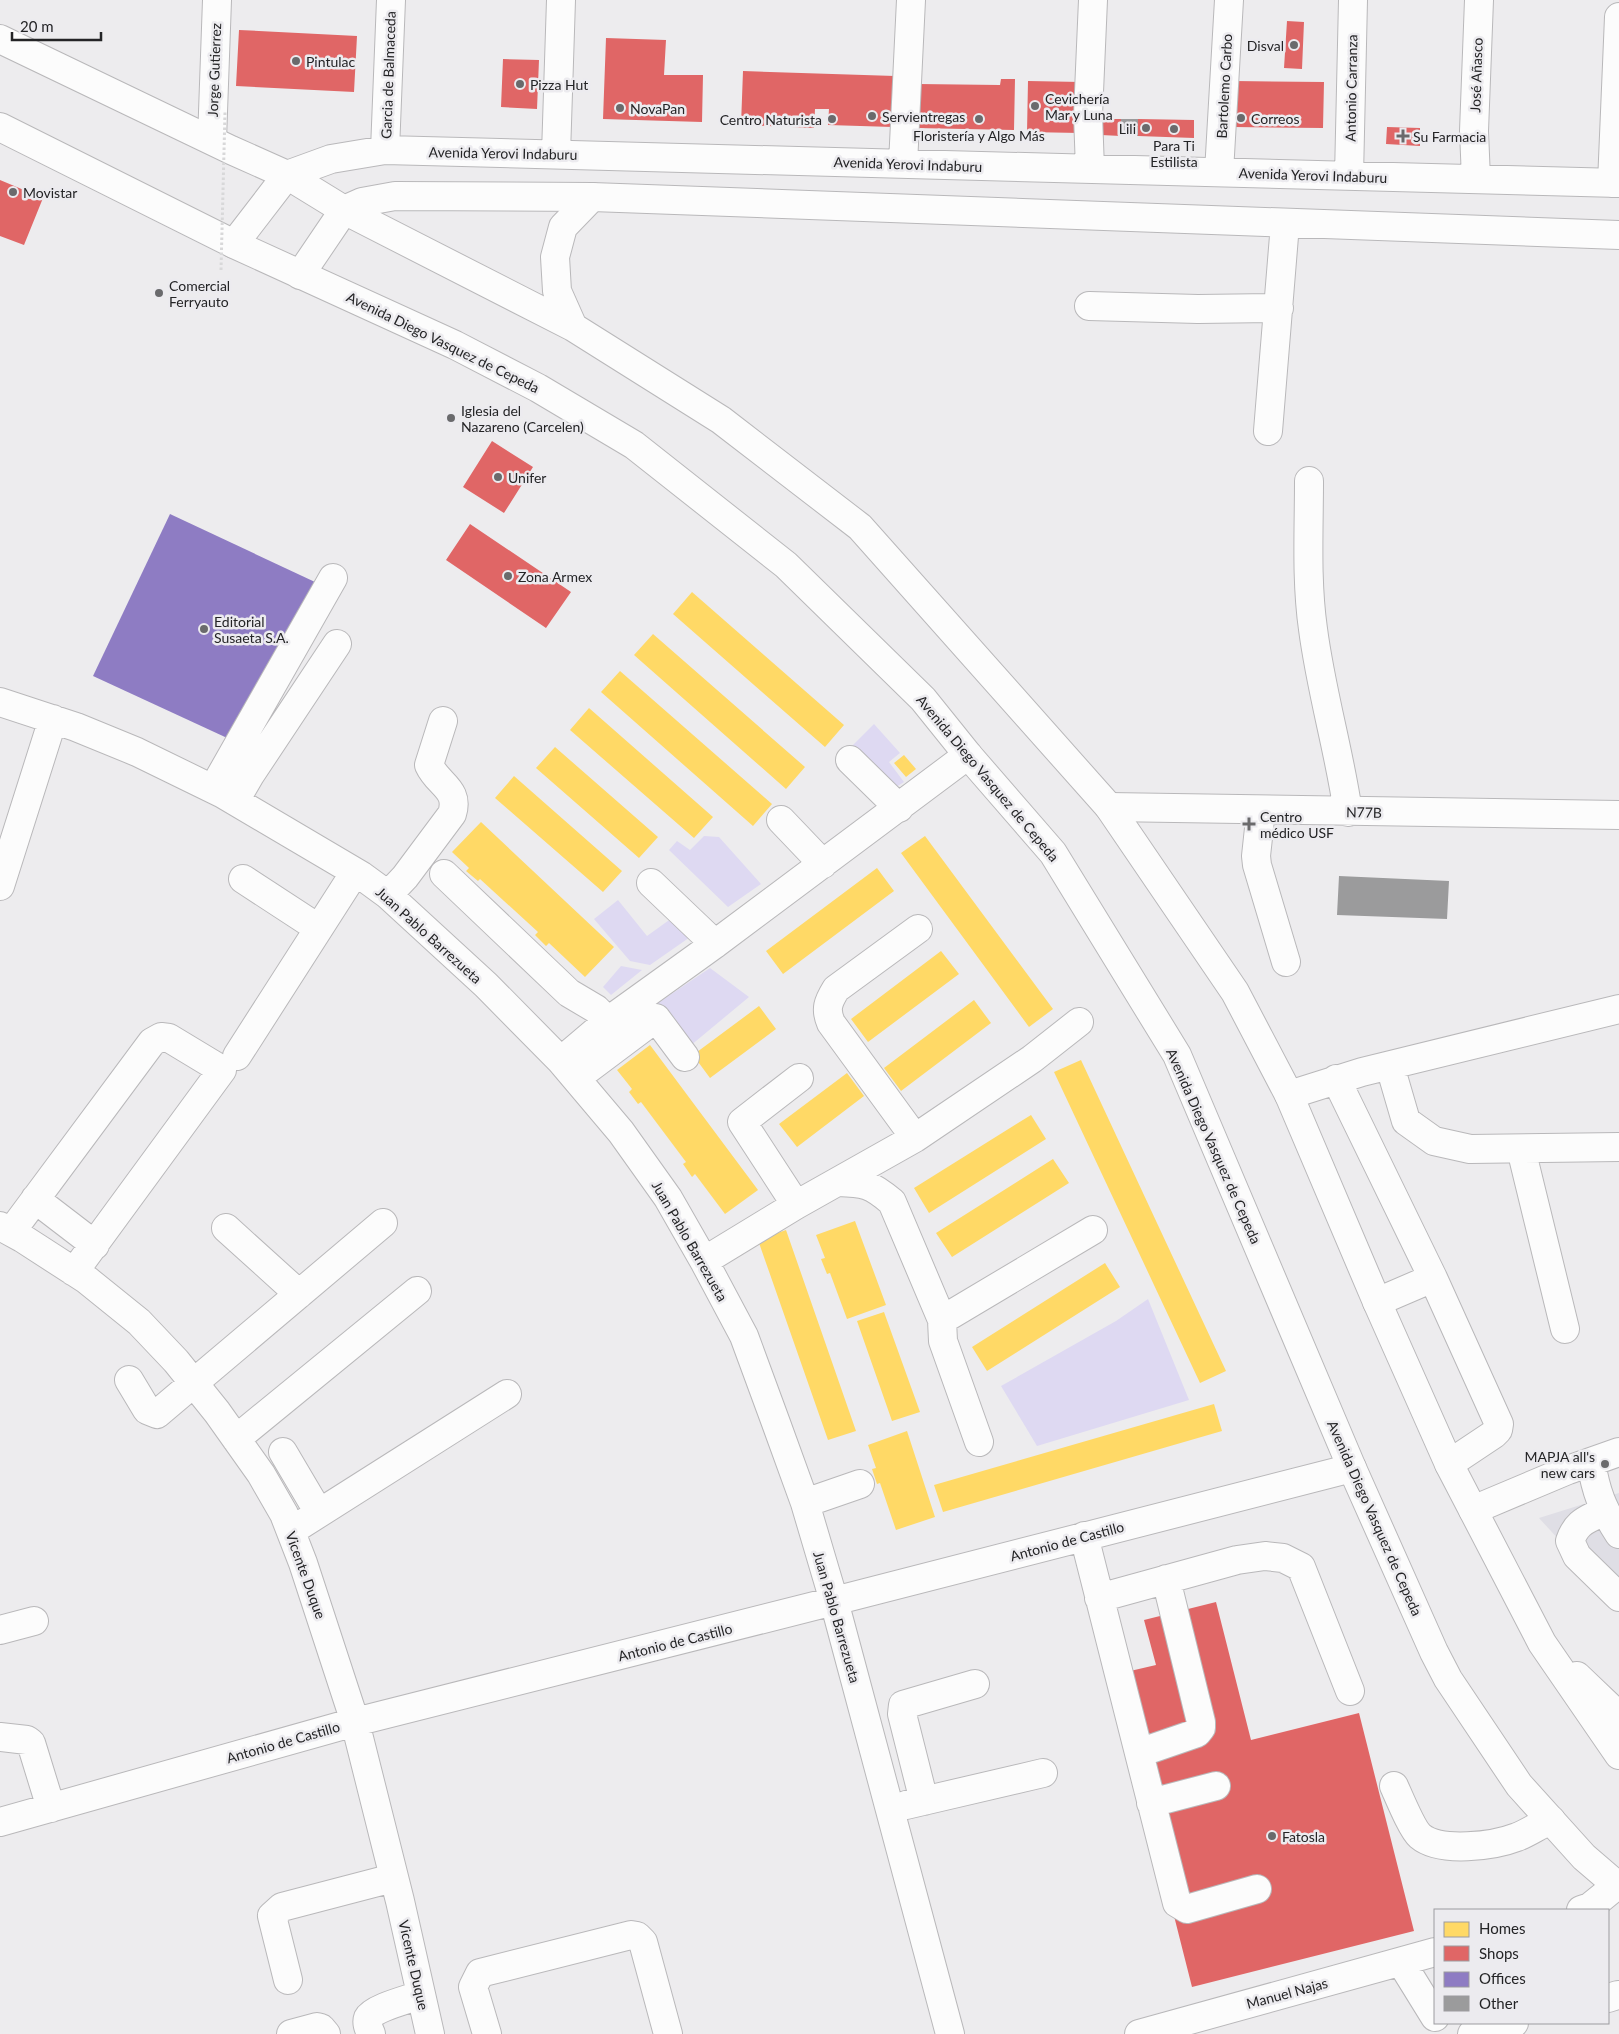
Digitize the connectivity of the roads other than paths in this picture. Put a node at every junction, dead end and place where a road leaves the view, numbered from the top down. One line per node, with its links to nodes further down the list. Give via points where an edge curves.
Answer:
1 (217, 0): 12 (street, Jorge Gutierrez)
2 (391, 0): 13 (street, Garcia de Balmaceda)
3 (562, 0): 14 (street)
4 (911, 0): 15 (street)
5 (1093, 0): 16 (street, via 1088,115)
6 (1229, 0): 17 (street, Bartolemo Carbo)
7 (1353, 0): 19 (street, Antonio Carranza)
8 (1479, 0): 20 (street, José Añasco, via 1474,131)
9 (1619, 17): 21 (street)
10 (0, 39): 12 (street)
11 (0, 126): 26 (street, Avenida Diego Vasquez de Cepeda)
12 (212, 140): 18 (street)
13 (385, 150): 14 (street, Avenida Yerovi Indaburu); 18 (street, Avenida Yerovi Indaburu, via 331,159)
14 (556, 154): 15 (street, Avenida Yerovi Indaburu)
15 (903, 164): 16 (street, Avenida Yerovi Indaburu)
16 (1090, 169): 17 (street, Avenida Yerovi Indaburu)
17 (1219, 172): 19 (street, Avenida Yerovi Indaburu)
18 (287, 175): 23 (street); 26 (street)
19 (1349, 176): 20 (street, Avenida Yerovi Indaburu)
20 (1476, 179): 21 (street, Avenida Yerovi Indaburu)
21 (1616, 183)
22 (592, 197): 23 (street, via 395,196 362,202); 24 (street); 30 (street, via 563,227 555,257 557,291)
23 (344, 210): 27 (street); 30 (street)
24 (1285, 224): 25 (street); 29 (street)
25 (1619, 235)
26 (234, 244): 27 (street, Avenida Diego Vasquez de Cepeda)
27 (300, 275): 38 (street, Avenida Diego Vasquez de Cepeda, via 464,349 634,445 786,565 923,700)
28 (1089, 306): 29 (street)
29 (1279, 308): 31 (street)
30 (573, 327): 41 (street, via 721,420 860,527)
31 (1268, 431)
32 (1309, 481): 44 (street, via 1313,628)
33 (333, 578): 40 (street)
34 (337, 644): 40 (street, via 250,775)
35 (0, 702): 36 (street, Juan Pablo Barrezueta)
36 (53, 719): 40 (street, Juan Pablo Barrezueta, via 138,752); 52 (street)
37 (443, 721): 53 (street, via 429,765 454,796 455,806 405,878)
38 (968, 755): 42 (street); 96 (street, Avenida Diego Vasquez de Cepeda, via 1053,854 1177,1055)
39 (850, 760): 42 (street)
40 (224, 795): 48 (street, Juan Pablo Barrezueta)
41 (1108, 806): 43 (street, N77B); 67 (street, via 1235,992)
42 (899, 808): 47 (street)
43 (1261, 810): 44 (street, N77B); 57 (street, via 1257,865)
44 (1348, 812): 45 (street, N77B)
45 (1619, 815)
46 (781, 820): 47 (street)
47 (823, 864): 56 (street)
48 (354, 872): 53 (street, Juan Pablo Barrezueta); 54 (street)
49 (444, 874): 59 (street, via 569,993)
50 (243, 879): 54 (street)
51 (651, 883): 56 (street)
52 (0, 886)
53 (388, 894): 64 (street, Juan Pablo Barrezueta, via 486,986)
54 (318, 928): 61 (street)
55 (918, 929): 68 (street, via 836,989 826,1011)
56 (715, 944): 59 (street)
57 (1286, 962)
58 (1619, 1009): 63 (street)
59 (608, 1021): 64 (street)
60 (1078, 1022): 68 (street, via 1032,1059)
61 (237, 1056)
62 (685, 1057): 64 (street, via 656,1018)
63 (1390, 1066): 66 (street); 70 (street, via 1406,1121 1434,1141 1470,1149)
64 (568, 1070): 79 (street, Juan Pablo Barrezueta, via 621,1132 668,1198)
65 (800, 1078): 73 (street, via 742,1122)
66 (1336, 1079): 67 (street); 81 (street)
67 (1289, 1095): 84 (street)
68 (915, 1138): 71 (street)
69 (1619, 1146): 70 (street)
70 (1522, 1149): 86 (street)
71 (838, 1182): 73 (street); 85 (street, via 863,1182 892,1202)
72 (35, 1199): 76 (street); 78 (street); 78 (street, via 152,1042 161,1037 168,1038 222,1070)
73 (796, 1205): 79 (street)
74 (383, 1223): 83 (street)
75 (226, 1228): 83 (street)
76 (5, 1229): 80 (street, Vicente Duque)
77 (1093, 1230): 85 (street)
78 (95, 1245): 80 (street)
79 (704, 1261): 98 (street, Juan Pablo Barrezueta, via 744,1336)
80 (74, 1272): 88 (street, Vicente Duque, via 140,1322)
81 (1433, 1278): 84 (street); 95 (street, via 1499,1424 1494,1434)
82 (417, 1291): 90 (street)
83 (299, 1294): 88 (street)
84 (1377, 1302): 95 (street)
85 (942, 1320): 91 (street, via 943,1341)
86 (1565, 1329)
87 (129, 1380): 88 (street, via 147,1410 157,1414)
88 (194, 1384): 90 (street, Vicente Duque)
89 (507, 1394): 101 (street)
90 (236, 1439): 102 (street, Vicente Duque, via 284,1514)
91 (979, 1442)
92 (283, 1452): 101 (street)
93 (1619, 1452): 94 (street)
94 (1591, 1462): 99 (street); 100 (street)
95 (1449, 1464): 99 (street)
96 (1352, 1468): 104 (street, Antonio de Castillo); 126 (street, Avenida Diego Vasquez de Cepeda, via 1448,1679 1518,1785)
97 (860, 1484): 98 (street)
98 (805, 1503): 108 (street, Juan Pablo Barrezueta)
99 (1473, 1510): 111 (street)
100 (1604, 1511): 103 (street); 106 (street, via 1574,1529 1570,1541 1577,1556)
101 (319, 1514): 102 (street)
102 (290, 1531): 115 (street, Vicente Duque)
103 (1619, 1534)
104 (1084, 1536): 107 (street); 108 (street, Antonio de Castillo)
105 (1166, 1580): 107 (street); 113 (street, via 1236,1560 1265,1556 1283,1558 1302,1567); 117 (street, via 1201,1728 1197,1734)
106 (1619, 1597)
107 (1099, 1598): 117 (street)
108 (834, 1602): 115 (street, Antonio de Castillo); 125 (street, Juan Pablo Barrezueta)
109 (34, 1620): 110 (street)
110 (0, 1630)
111 (1542, 1643): 114 (street); 118 (street)
112 (975, 1684): 122 (street, via 903,1705 902,1714)
113 (1350, 1691)
114 (1619, 1716)
115 (354, 1722): 124 (street, Antonio de Castillo); 128 (street, Vicente Duque)
116 (0, 1737): 124 (street, via 31,1743)
117 (1139, 1753): 123 (street)
118 (1619, 1755)
119 (1043, 1773): 122 (street)
120 (1216, 1786): 123 (street)
121 (1394, 1786): 126 (street, via 1419,1835 1430,1843 1484,1845 1516,1838)
122 (924, 1801): 125 (street)
123 (1151, 1803): 130 (street, via 1177,1903 1181,1907 1187,1909)
124 (51, 1808): 127 (street, Antonio de Castillo)
125 (890, 1809): 144 (street, Juan Pablo Barrezueta)
126 (1550, 1820): 129 (street, Avenida Diego Vasquez de Cepeda, via 1584,1857)
127 (0, 1822)
128 (393, 1878): 134 (street, via 282,1906 276,1911 272,1916); 135 (street, Vicente Duque)
129 (1618, 1886): 131 (street)
130 (1257, 1889)
131 (1584, 1909)
132 (1434, 1952): 133 (street, Manuel Najas)
133 (1401, 1962): 136 (street); 145 (street, Manuel Najas)
134 (288, 1980)
135 (420, 1994): 140 (street, via 374,2012 367,2024); 141 (street, Vicente Duque)
136 (1434, 2015)
137 (1510, 2024): 146 (street)
138 (291, 2034): 139 (street, via 317,2027)
139 (326, 2034)
140 (371, 2034)
141 (430, 2034)
142 (488, 2034): 143 (street, via 473,1987 480,1973 631,1935 644,1942)
143 (668, 2034)
144 (950, 2034)
145 (1139, 2034)
146 (1472, 2034)

